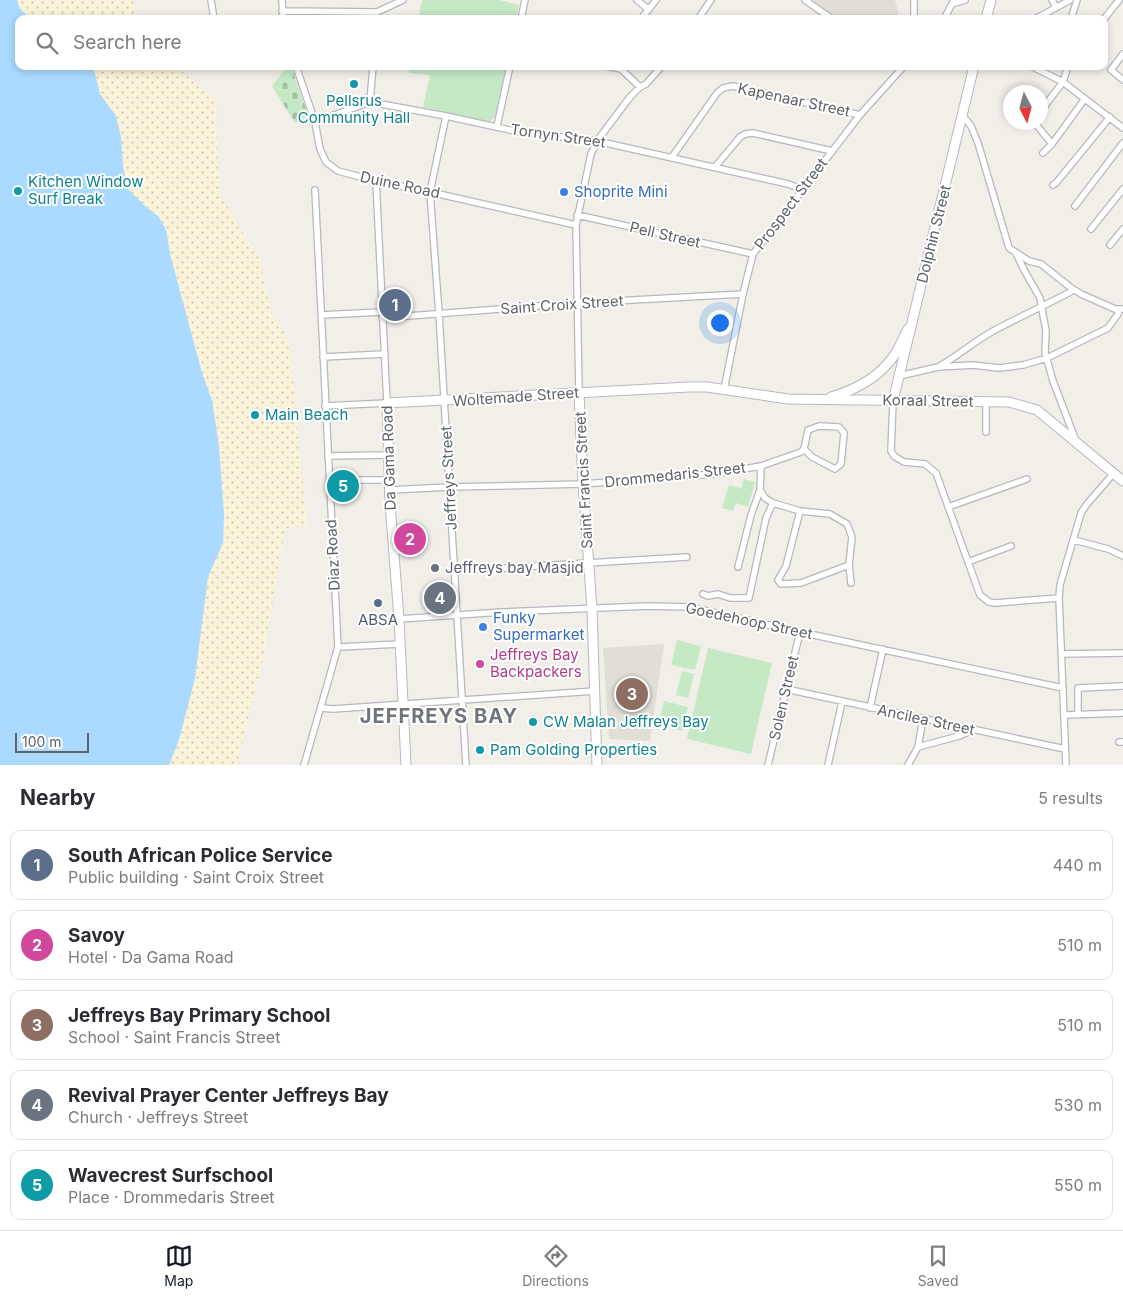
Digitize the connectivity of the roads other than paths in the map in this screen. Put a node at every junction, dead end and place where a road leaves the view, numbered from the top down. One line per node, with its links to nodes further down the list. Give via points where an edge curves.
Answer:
1 (211, 0): 20 (street)
2 (282, 0): 19 (street)
3 (403, 0): 22 (street)
4 (525, 0): 23 (street)
5 (637, 0): 18 (street)
6 (656, 0): 18 (street)
7 (711, 0): 25 (street)
8 (805, 0): 26 (street)
9 (914, 0): 27 (street)
10 (965, 0): 16 (street)
11 (991, 0): 29 (street)
12 (1052, 0): 17 (street)
13 (1070, 0): 17 (street)
14 (1077, 0): 31 (street)
15 (1119, 0): 32 (street)
16 (953, 2): 28 (street)
17 (1056, 6): 30 (street)
18 (648, 9): 24 (street)
19 (282, 11): 21 (street); 22 (street)
20 (213, 15)
21 (282, 15)
22 (376, 15)
23 (522, 15)
24 (644, 15)
25 (701, 15)
26 (826, 15)
27 (914, 15)
28 (946, 15)
29 (987, 15)
30 (1041, 15)
31 (1072, 15)
32 (1107, 15)
33 (1123, 54): 43 (street, via 1110,70)
34 (297, 70): 53 (street, Duine Road)
35 (372, 70): 48 (street)
36 (509, 70): 54 (street)
37 (624, 70): 45 (street)
38 (658, 70): 45 (street, Saint Francis Street)
39 (898, 70): 49 (street, Prospect Street)
40 (973, 70): 51 (street, Dolphin Street)
41 (1039, 70): 44 (street)
42 (1066, 70): 44 (street)
43 (1123, 80)
44 (1062, 82): 46 (street); 47 (street)
45 (640, 87): 57 (street, Saint Francis Street)
46 (1084, 100): 52 (street); 59 (street)
47 (1048, 101)
48 (370, 102): 50 (street, Tornyn Street); 53 (street)
49 (860, 115): 60 (street, Prospect Street); 62 (street, Kapenaar Street, via 733,86 724,88 717,93)
50 (446, 116): 54 (street, Tornyn Street); 69 (street, Jeffreys Street)
51 (963, 116): 76 (street, via 978,143 1009,248); 86 (street, Dolphin Street)
52 (1110, 117): 55 (street); 65 (street)
53 (315, 122): 64 (street, Duine Road, via 320,150 326,162 338,172)
54 (497, 126): 57 (street, Tornyn Street, via 520,132)
55 (1123, 128)
56 (1041, 130): 59 (street)
57 (597, 141): 62 (street, Tornyn Street); 71 (street, Saint Francis Street)
58 (1123, 143): 70 (street)
59 (1052, 144): 61 (street)
60 (832, 151): 63 (street, via 745,134); 66 (street, Prospect Street)
61 (1043, 154)
62 (672, 157): 63 (street, Tornyn Street)
63 (715, 167): 66 (street, Tornyn Street)
64 (376, 181): 69 (street, Duine Road); 85 (street, Da Gama Road)
65 (1052, 186)
66 (802, 189): 77 (street, Prospect Street)
67 (1123, 189): 73 (street)
68 (314, 190): 84 (street, Diaz Road)
69 (430, 192): 72 (street, Duine Road); 83 (street, Jeffreys Street)
70 (1075, 206)
71 (577, 215): 72 (street, Saint Francis Street); 77 (street, Pell Street)
72 (576, 225): 80 (street, Saint Francis Street)
73 (1091, 229)
74 (1123, 229): 75 (street)
75 (1110, 245)
76 (1016, 253): 78 (street, via 1041,264); 81 (street)
77 (753, 254): 79 (street, Prospect Street)
78 (1074, 290): 81 (street); 82 (street)
79 (743, 294): 80 (street, Saint Croix Street); 93 (street, Prospect Street)
80 (577, 303): 83 (street, Saint Croix Street); 94 (street, Saint Francis Street)
81 (1042, 308): 89 (street); 90 (street, via 994,330)
82 (1121, 309): 89 (street, via 1108,328)
83 (439, 314): 85 (street, Saint Croix Street); 96 (street, Jeffreys Street)
84 (321, 315): 85 (street, Saint Croix Street); 88 (street, Diaz Road)
85 (382, 315): 87 (street, Da Gama Road)
86 (914, 319): 91 (street, Dolphin Street); 95 (street, via 894,356 882,370 868,382)
87 (385, 354): 88 (street); 99 (street, Da Gama Road)
88 (323, 358): 100 (street, Diaz Road)
89 (1047, 358): 90 (street, via 999,368 974,365); 102 (street)
90 (938, 367): 91 (street)
91 (899, 376): 97 (street, Dolphin Street)
92 (707, 387): 93 (street, Koraal Street); 94 (street, Woltemade Street)
93 (724, 390): 95 (street, Koraal Street)
94 (579, 393): 96 (street, Woltemade Street); 112 (street, Saint Francis Street)
95 (821, 400): 97 (street, Koraal Street)
96 (444, 401): 99 (street, Woltemade Street); 113 (street, Jeffreys Street)
97 (893, 401): 98 (street, Koraal Street); 117 (street, via 894,456 904,462 930,467 936,473)
98 (986, 402): 101 (street); 102 (street, Koraal Street, via 1008,402 1037,410)
99 (387, 403): 100 (street, Woltemade Street); 104 (street, Da Gama Road)
100 (325, 406): 105 (street, Diaz Road)
101 (986, 432)
102 (1076, 442): 107 (street, Koraal Street)
103 (804, 449): 103 (street, via 808,430 819,426 839,427 844,432 841,464 835,469); 106 (street, Drommedaris Street)
104 (388, 455): 105 (street); 110 (street, Da Gama Road)
105 (328, 456): 109 (street, Diaz Road)
106 (761, 466): 112 (street, Drommedaris Street, via 714,474); 115 (street)
107 (1114, 473): 111 (street, Koraal Street); 119 (street, via 1081,514)
108 (1026, 479): 117 (street)
109 (330, 480): 110 (street); 136 (street, Diaz Road)
110 (389, 480): 114 (street, Da Gama Road)
111 (1123, 481)
112 (583, 484): 113 (street, Drommedaris Street); 123 (street, Saint Francis Street)
113 (449, 487): 114 (street, Drommedaris Street); 127 (street, Jeffreys Street)
114 (390, 490): 133 (street, Da Gama Road)
115 (760, 490): 116 (street); 126 (street)
116 (773, 503): 118 (street); 129 (street, via 766,518 749,598)
117 (948, 507): 124 (street)
118 (800, 512): 125 (street, via 830,514 847,524 852,537); 125 (street, via 779,583 801,583)
119 (1074, 540): 122 (street); 130 (street)
120 (1010, 546): 124 (street)
121 (687, 556): 123 (street)
122 (1123, 556)
123 (588, 562): 127 (street); 131 (street, Saint Francis Street)
124 (968, 562): 130 (street, via 980,595 989,602)
125 (849, 565): 128 (street)
126 (738, 567)
127 (454, 571): 132 (street, Jeffreys Street)
128 (850, 583)
129 (703, 594)
130 (1059, 598): 139 (street)
131 (592, 609): 132 (street, Goedehoop Street); 134 (street, Goedehoop Street, via 690,607); 143 (street, Saint Francis Street)
132 (457, 616): 133 (street, Goedehoop Street); 144 (street, Jeffreys Street)
133 (399, 620): 135 (street, Da Gama Road)
134 (800, 632): 137 (street, Goedehoop Street); 142 (street, Solen Street)
135 (400, 644): 136 (street); 146 (street, Da Gama Road)
136 (338, 647): 147 (street, Diaz Road)
137 (883, 649): 141 (street, Goedehoop Street); 148 (street)
138 (1123, 653): 139 (street)
139 (1062, 654): 141 (street)
140 (1123, 686): 151 (street, via 1078,688)
141 (1063, 688): 150 (street)
142 (786, 689): 145 (street, Ancilea Street); 160 (street, Solen Street)
143 (595, 691): 144 (street); 159 (street, Saint Francis Street)
144 (463, 700): 146 (street); 158 (street, Jeffreys Street)
145 (842, 702): 148 (street, Ancilea Street); 161 (street)
146 (404, 704): 147 (street); 157 (street, Da Gama Road)
147 (321, 708): 156 (street, Diaz Road)
148 (870, 708): 152 (street, Ancilea Street)
149 (1123, 713): 151 (street)
150 (1065, 715): 151 (street); 155 (street)
151 (1078, 715)
152 (923, 719): 153 (street, Ancilea Street); 154 (street)
153 (973, 730): 154 (street); 155 (street, Ancilea Street)
154 (918, 747): 162 (street)
155 (1065, 749): 163 (street)
156 (304, 765)
157 (406, 765)
158 (466, 765)
159 (597, 765)
160 (768, 765)
161 (828, 765)
162 (908, 765)
163 (1066, 765)

